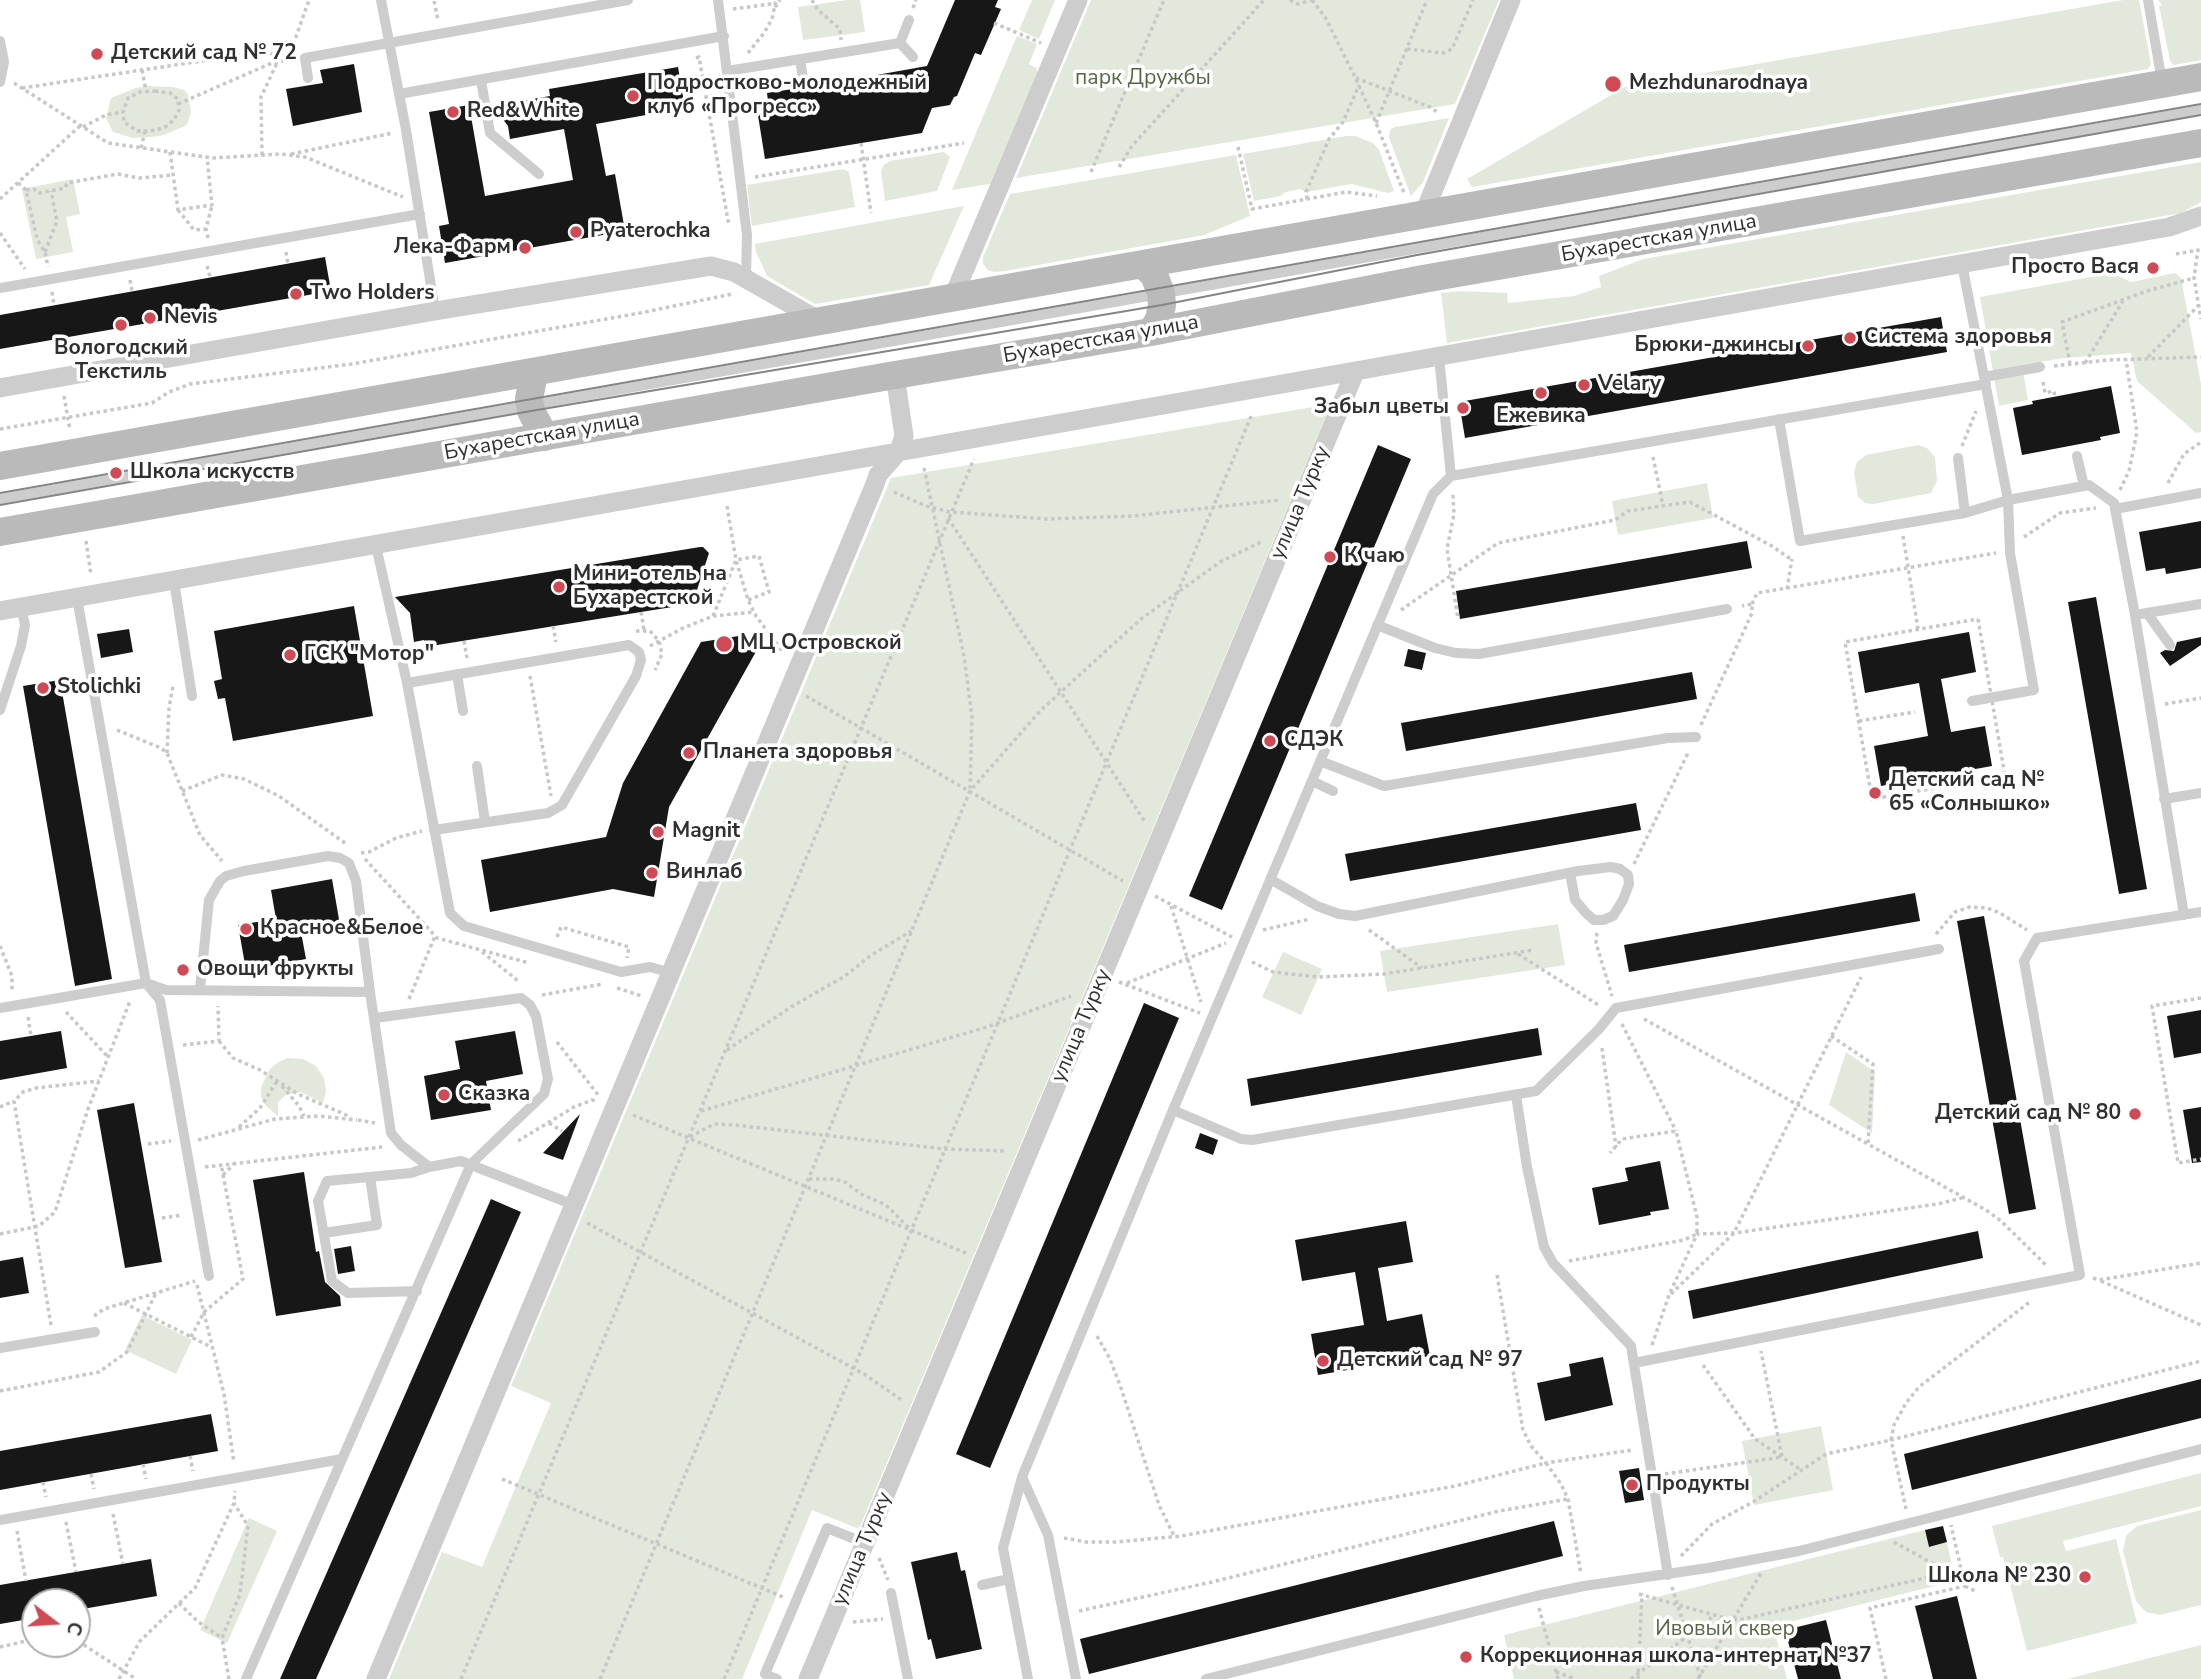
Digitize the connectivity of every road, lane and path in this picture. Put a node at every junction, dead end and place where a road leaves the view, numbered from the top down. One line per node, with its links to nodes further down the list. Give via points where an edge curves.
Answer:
1 (309, 0): 26 (path)
2 (381, 0): 21 (lane)
3 (628, 0): 21 (lane)
4 (778, 0): 16 (path)
5 (812, 0): 25 (path, via 840,29)
6 (1078, 0): 94 (street)
7 (1164, 0): 64 (path)
8 (1264, 0): 63 (path, via 1132,146)
9 (1290, 0): 10 (path, via 1298,4)
10 (1312, 0): 35 (path)
11 (1427, 0): 24 (path)
12 (1473, 0): 24 (path, via 1452,49 1444,53)
13 (1511, 0): 75 (street)
14 (2148, 0): 39 (lane)
15 (720, 5): 16 (path); 19 (lane)
16 (776, 6): 32 (path, via 764,33)
17 (909, 20): 22 (lane)
18 (995, 23): 23 (path)
19 (724, 36): 32 (lane); 36 (lane)
20 (0, 41): 38 (lane)
21 (388, 43): 34 (lane, via 305,58); 44 (lane)
22 (900, 43): 25 (lane); 27 (lane)
23 (1041, 43)
24 (1406, 49): 43 (path)
25 (842, 52): 29 (lane)
26 (290, 55)
27 (913, 57)
28 (688, 59): 82 (path, via 699,57)
29 (800, 59): 32 (lane); 37 (lane)
30 (283, 61): 31 (path, via 267,51)
31 (142, 70): 41 (path); 42 (path)
32 (727, 71): 67 (lane)
33 (2201, 77): 39 (main road)
34 (308, 78)
35 (1355, 78): 40 (path); 43 (path)
36 (481, 79): 44 (lane); 65 (lane, via 490,133)
37 (803, 79)
38 (1, 80): 41 (path)
39 (2163, 84): 75 (main road)
40 (1359, 85): 49 (path); 73 (path, via 1343,122 1329,139)
41 (22, 88): 50 (path)
42 (146, 91): 45 (path, via 170,93); 47 (path, via 128,98)
43 (1389, 91): 48 (path); 49 (path)
44 (399, 94): 51 (lane)
45 (178, 104): 52 (path, via 174,120 163,128); 59 (path, via 277,62 261,97)
46 (2201, 110): 93 (lane)
47 (122, 112): 50 (path); 52 (path, via 124,122)
48 (1437, 113)
49 (1376, 123): 75 (path)
50 (82, 126): 57 (path, via 108,143); 68 (path)
51 (406, 130): 60 (path); 77 (lane)
52 (145, 131): 57 (path)
53 (861, 143): 62 (path)
54 (964, 143): 62 (path)
55 (2201, 143): 100 (main road, Бухарестская улица, via 1423,279)
56 (1238, 147): 73 (path, via 1252,209)
57 (141, 148): 58 (path)
58 (170, 152): 61 (path); 66 (path)
59 (262, 155): 60 (path); 61 (path)
60 (286, 155): 77 (path, via 304,157 407,199)
61 (207, 157): 74 (path)
62 (864, 159): 67 (path); 78 (path)
63 (1119, 167)
64 (1091, 172)
65 (539, 174)
66 (173, 175): 70 (path, via 139,178 118,174 66,183 65,188); 76 (path)
67 (740, 179): 91 (lane, via 747,235)
68 (18, 183): 69 (path); 72 (path)
69 (26, 190): 70 (path); 84 (path, via 37,239)
70 (51, 191): 84 (path, via 57,221)
71 (1386, 197): 73 (path, via 1346,192)
72 (0, 199)
73 (1307, 199)
74 (212, 205): 76 (path); 80 (path)
75 (1414, 206): 86 (main road)
76 (178, 209): 80 (path, via 194,230)
77 (420, 214): 83 (lane); 97 (lane)
78 (871, 214)
79 (2201, 216): 87 (street, via 2169,227)
80 (206, 229): 83 (path)
81 (0, 233): 90 (path)
82 (731, 238)
83 (211, 251): 89 (lane)
84 (45, 253): 89 (path)
85 (2176, 254): 88 (path, via 2198,250)
86 (1143, 264): 93 (main road, via 1154,275); 94 (main road)
87 (1962, 264): 101 (street); 111 (lane)
88 (2194, 278): 95 (path); 96 (path)
89 (50, 279): 90 (lane)
90 (30, 282): 92 (lane)
91 (742, 284): 97 (street, via 725,268 697,267); 99 (street); 118 (path, via 724,296 640,313 352,364 190,384 152,403)
92 (0, 288)
93 (1161, 293): 100 (main road, via 1159,320); 116 (lane)
94 (953, 297): 99 (main road)
95 (2124, 299): 105 (path); 106 (path, via 2062,322)
96 (2199, 305): 98 (path); 103 (path)
97 (435, 311): 112 (street)
98 (2201, 319)
99 (820, 321): 109 (main road)
100 (1151, 332): 110 (main road, Бухарестская улица)
101 (1439, 357): 108 (street); 131 (lane)
102 (2201, 357): 103 (path)
103 (2146, 359): 104 (path)
104 (2126, 360): 105 (path); 142 (path, via 2137,432)
105 (2085, 363): 106 (path)
106 (2070, 364): 107 (path)
107 (2040, 367): 111 (lane)
108 (1355, 372): 124 (street); 136 (street, улица Турку)
109 (534, 373): 116 (main road); 129 (main road)
110 (895, 375): 122 (main road, Бухарестская улица); 124 (street, via 904,436)
111 (1985, 380): 119 (lane); 127 (path); 138 (lane)
112 (0, 388)
113 (64, 390): 118 (path)
114 (2045, 393): 115 (path, via 2054,391)
115 (2055, 397)
116 (530, 405): 122 (main road); 137 (lane)
117 (1252, 414): 144 (path)
118 (68, 418): 120 (path); 121 (path)
119 (1779, 419): 131 (lane); 152 (lane)
120 (0, 429)
121 (71, 437)
122 (545, 437): 149 (main road, Бухарестская улица)
123 (2201, 442): 139 (path, via 2184,454)
124 (900, 451): 132 (street); 154 (street)
125 (2077, 456): 133 (lane)
126 (1654, 458): 141 (path)
127 (1958, 458): 146 (lane)
128 (974, 459): 145 (path)
129 (0, 466)
130 (924, 468): 143 (path)
131 (1451, 476): 178 (lane, via 1433,494)
132 (875, 484): 143 (path); 195 (street)
133 (2084, 486): 138 (lane); 142 (lane, via 2089,485)
134 (1453, 493): 160 (path, via 1447,550)
135 (2201, 493): 139 (lane)
136 (1302, 498): 144 (path); 150 (street, улица Турку)
137 (0, 499)
138 (2008, 500): 146 (lane); 155 (lane)
139 (2154, 502): 142 (lane)
140 (727, 506): 156 (path)
141 (1663, 506): 157 (path, via 1690,502); 160 (path, via 1504,541)
142 (2115, 506): 155 (path, via 2060,513); 175 (lane)
143 (934, 508): 145 (path); 151 (path)
144 (1213, 508): 145 (path, via 1077,519); 163 (path)
145 (950, 512): 147 (path)
146 (1965, 513): 148 (lane)
147 (948, 518): 151 (path); 196 (path)
148 (1901, 524): 152 (lane); 158 (path)
149 (0, 532)
150 (1287, 534): 163 (path, via 1234,554); 222 (street, улица Турку)
151 (940, 539): 206 (path); 215 (path, via 968,684 973,742)
152 (1800, 541): 157 (path)
153 (87, 544): 159 (path)
154 (376, 545): 161 (street); 193 (lane)
155 (2010, 547): 158 (path); 198 (lane, via 2034,690)
156 (736, 560): 165 (path); 165 (path, via 759,556 769,592); 176 (path)
157 (1791, 560): 162 (path)
158 (1908, 568): 162 (path); 181 (path)
159 (90, 569)
160 (1450, 576): 174 (path); 177 (path)
161 (174, 581): 164 (street); 197 (lane)
162 (1787, 589): 166 (path, via 1757,593)
163 (1176, 593): 196 (path); 210 (path)
164 (77, 598): 168 (street); 255 (lane)
165 (748, 600): 172 (path)
166 (1752, 604)
167 (2201, 604): 173 (lane)
168 (21, 607): 170 (street); 202 (lane, via 25,625 21,646)
169 (1727, 609): 178 (lane, via 1479,654 1435,648)
170 (0, 611)
171 (641, 612): 180 (path)
172 (754, 612): 176 (path); 188 (path)
173 (2147, 613): 175 (lane); 185 (lane)
174 (1394, 615)
175 (2135, 615): 201 (lane)
176 (713, 616): 184 (path)
177 (1458, 619)
178 (1377, 625): 211 (lane)
179 (553, 626): 186 (path, via 556,644)
180 (644, 630): 182 (path); 184 (path)
181 (1919, 630): 198 (path, via 1978,619); 205 (path, via 1845,642)
182 (631, 632)
183 (464, 641): 189 (path, via 467,660)
184 (659, 641): 187 (path); 192 (path, via 662,654)
185 (2170, 645)
186 (546, 646)
187 (639, 652): 191 (lane, via 629,645); 220 (lane, via 636,676 562,806 548,813)
188 (787, 657)
189 (457, 662)
190 (529, 671): 219 (path)
191 (457, 674): 193 (lane); 203 (lane)
192 (649, 680)
193 (407, 683): 221 (lane)
194 (174, 684): 209 (path)
195 (792, 687): 206 (path); 253 (street)
196 (1061, 691): 210 (path); 215 (path)
197 (192, 695)
198 (1991, 697): 200 (lane); 205 (path, via 2005,776 1872,799)
199 (2201, 698): 201 (path)
200 (1972, 701)
201 (2149, 707): 218 (lane)
202 (0, 710)
203 (463, 711)
204 (1915, 712): 205 (path)
205 (1859, 721)
206 (861, 727): 215 (path); 278 (path)
207 (115, 730): 209 (path)
208 (1696, 737): 211 (lane, via 1384,786)
209 (167, 753): 214 (path)
210 (1106, 761): 222 (path); 224 (path)
211 (1320, 761): 213 (lane)
212 (477, 766): 220 (lane)
213 (1312, 780): 216 (lane); 229 (lane)
214 (183, 791): 223 (path, via 222,775 244,779 279,796); 227 (path, via 200,835)
215 (970, 791): 224 (path); 237 (path)
216 (1333, 792)
217 (2201, 793): 218 (lane)
218 (2164, 799): 234 (lane)
219 (553, 807)
220 (485, 822): 221 (lane)
221 (431, 830): 226 (path, via 405,834); 253 (lane, via 450,913 464,926 621,972 650,967)
222 (1158, 842): 230 (street, улица Турку)
223 (347, 845)
224 (1070, 850): 230 (path); 272 (path)
225 (355, 851): 239 (path)
226 (361, 853)
227 (223, 862)
228 (1570, 873): 235 (lane); 236 (lane, via 1575,900); 236 (lane, via 1611,867 1628,875 1629,884 1613,916)
229 (1270, 879): 232 (lane); 238 (lane)
230 (1138, 890): 231 (path); 259 (street, улица Турку)
231 (1170, 904): 248 (path); 248 (path, via 1235,939)
232 (1328, 911): 235 (lane); 238 (path, via 1319,918)
233 (2201, 912): 234 (lane)
234 (2184, 915): 240 (lane)
235 (1355, 916): 252 (path)
236 (1599, 920): 269 (path, via 1596,943)
237 (913, 929): 278 (path); 280 (path)
238 (1247, 934): 247 (lane)
239 (435, 936): 244 (path); 270 (path)
240 (2037, 938): 246 (path, via 2000,913 1970,907 1955,912); 334 (lane, via 2024,961)
241 (556, 941): 249 (path, via 561,927 629,947)
242 (0, 946): 267 (path, via 12,976)
243 (1939, 949): 246 (lane)
244 (480, 950): 251 (path); 258 (path, via 516,979)
245 (1533, 950): 252 (path)
246 (1925, 951): 250 (lane)
247 (1238, 956): 252 (path, via 1273,972 1319,977); 289 (lane)
248 (1187, 958): 257 (path); 257 (path, via 1206,1016)
249 (629, 960)
250 (1868, 962): 269 (lane); 274 (path)
251 (538, 965)
252 (1422, 968)
253 (671, 973): 320 (street)
254 (593, 980): 256 (path)
255 (141, 984): 260 (lane); 265 (lane); 277 (lane, via 160,1000); 279 (path)
256 (604, 984): 263 (path); 264 (path)
257 (1125, 984): 259 (path)
258 (518, 986)
259 (1097, 988): 272 (path); 307 (street, улица Турку)
260 (200, 989): 261 (lane); 262 (lane, via 209,900 219,881 244,871 328,856 349,863 354,871)
261 (217, 989): 262 (lane); 275 (path)
262 (370, 992): 271 (lane)
263 (540, 995)
264 (644, 997)
265 (51, 999): 267 (lane); 279 (path)
266 (2201, 999): 309 (path, via 2152,1006 2178,1163)
267 (12, 1006): 268 (lane)
268 (0, 1008)
269 (1615, 1008): 273 (lane); 287 (path, via 1638,1016)
270 (406, 1009)
271 (375, 1018): 295 (lane); 312 (lane, via 521,998 530,1005 548,1079 544,1094)
272 (997, 1024): 280 (path); 306 (path)
273 (1598, 1029): 284 (lane, via 1536,1091); 305 (path)
274 (1831, 1036): 287 (path); 300 (path, via 1873,1064)
275 (219, 1041): 277 (path); 281 (path, via 233,1058)
276 (556, 1041): 283 (path)
277 (169, 1047): 302 (lane)
278 (726, 1050): 290 (path)
279 (108, 1057): 282 (path)
280 (857, 1064): 290 (path); 298 (path)
281 (276, 1080): 292 (path); 293 (path, via 313,1102); 296 (path, via 260,1108)
282 (99, 1081): 285 (path, via 36,1088); 323 (path, via 55,1212)
283 (599, 1094)
284 (1516, 1095): 289 (lane, via 1252,1140); 331 (lane, via 1544,1247)
285 (14, 1101): 288 (path); 323 (path)
286 (601, 1101): 294 (path, via 574,1107)
287 (1798, 1104): 300 (path); 326 (path)
288 (0, 1107)
289 (1173, 1110): 344 (lane)
290 (701, 1111): 299 (path)
291 (626, 1112): 299 (path)
292 (304, 1116): 293 (path); 296 (path)
293 (358, 1120): 295 (path)
294 (549, 1123): 297 (path); 304 (path)
295 (390, 1125): 303 (lane)
296 (237, 1129): 302 (path)
297 (562, 1131)
298 (828, 1135): 299 (path, via 714,1124); 306 (path); 317 (path)
299 (688, 1138): 318 (path); 329 (path)
300 (1868, 1143): 319 (path)
301 (148, 1144): 302 (path)
302 (185, 1144): 314 (lane)
303 (401, 1145): 310 (path); 313 (lane)
304 (510, 1147)
305 (1616, 1147): 308 (path); 328 (path, via 1622,1139 1676,1131)
306 (945, 1149): 307 (path); 324 (path)
307 (1028, 1152): 358 (street, улица Турку)
308 (1610, 1153)
309 (2201, 1159)
310 (236, 1163): 311 (path); 315 (path)
311 (221, 1164): 314 (path); 315 (path)
312 (471, 1164): 313 (lane, via 461,1161); 320 (lane); 338 (lane)
313 (429, 1167): 316 (lane)
314 (190, 1169): 335 (lane)
315 (223, 1175): 347 (path, via 243,1279 204,1312)
316 (370, 1177): 325 (lane, via 327,1181 318,1201); 325 (lane, via 377,1225)
317 (809, 1179): 318 (path); 324 (path, via 845,1182 886,1205)
318 (806, 1187): 324 (path); 342 (path)
319 (1964, 1198): 326 (path); 336 (path, via 2001,1221)
320 (573, 1209): 329 (path); 423 (street)
321 (184, 1214): 322 (path)
322 (162, 1218)
323 (35, 1227): 327 (path); 349 (path)
324 (911, 1230): 330 (path); 356 (path)
325 (324, 1233): 338 (lane, via 332,1281 348,1293)
326 (1734, 1233): 328 (path); 340 (path)
327 (0, 1234)
328 (1697, 1234): 331 (path); 340 (path)
329 (640, 1251): 342 (path); 369 (path)
330 (974, 1256)
331 (1553, 1263): 355 (lane, via 1631,1346)
332 (2201, 1263): 337 (path)
333 (1497, 1275): 364 (path, via 1523,1430)
334 (2080, 1275): 336 (lane); 337 (path)
335 (209, 1276): 339 (path)
336 (2059, 1278): 348 (lane); 359 (path, via 1919,1387 1894,1425)
337 (2099, 1280): 345 (path)
338 (417, 1291): 363 (lane)
339 (156, 1293): 341 (path); 343 (path)
340 (1669, 1296): 353 (path)
341 (123, 1303): 343 (path); 346 (path, via 94,1315)
342 (753, 1313): 356 (path); 381 (path)
343 (146, 1314): 347 (path); 357 (path, via 127,1352 99,1372)
344 (1086, 1322): 367 (lane); 380 (path, via 1110,1359 1159,1505)
345 (2201, 1325)
346 (95, 1332): 349 (lane)
347 (191, 1337): 351 (path)
348 (1758, 1338): 352 (lane); 362 (path)
349 (54, 1339): 350 (lane)
350 (0, 1348)
351 (213, 1348)
352 (1694, 1351): 353 (lane); 362 (path, via 1755,1439)
353 (1646, 1361): 355 (lane)
354 (2201, 1361): 359 (path)
355 (1634, 1363): 360 (lane)
356 (854, 1369): 358 (path); 396 (path)
357 (0, 1391)
358 (919, 1413): 382 (street, улица Турку)
359 (1891, 1440): 365 (path, via 1826,1454); 377 (path)
360 (1648, 1447): 364 (path); 366 (lane)
361 (2201, 1449): 374 (lane)
362 (1782, 1457): 365 (path); 366 (path)
363 (342, 1459): 371 (lane); 422 (lane)
364 (1546, 1462): 370 (path); 380 (path, via 1455,1486)
365 (1802, 1470): 388 (path, via 1712,1524)
366 (1653, 1476): 388 (lane)
367 (1021, 1477): 379 (lane); 390 (lane, via 1003,1548)
368 (502, 1479): 369 (path)
369 (539, 1493): 381 (path); 424 (path)
370 (1568, 1499): 394 (path); 404 (path, via 1499,1511)
371 (111, 1500): 373 (lane); 384 (path)
372 (234, 1503): 410 (path, via 248,1526 240,1594)
373 (63, 1509): 375 (lane); 386 (path)
374 (1948, 1513): 377 (lane); 385 (path)
375 (14, 1518): 376 (lane); 391 (path)
376 (0, 1520)
377 (1909, 1523): 378 (lane)
378 (1875, 1532): 383 (lane); 387 (path)
379 (1048, 1535): 380 (path, via 1086,1542); 404 (lane)
380 (1174, 1536)
381 (656, 1543): 396 (path); 425 (path)
382 (871, 1550): 398 (path, via 887,1574); 401 (lane, via 827,1528); 428 (street, улица Турку)
383 (1770, 1557): 388 (lane); 407 (path)
384 (123, 1564)
385 (1961, 1570): 387 (path); 395 (path)
386 (76, 1572)
387 (1950, 1573): 407 (path)
388 (1668, 1575): 389 (lane); 403 (path)
389 (1643, 1578): 392 (lane); 399 (path)
390 (1009, 1579): 393 (lane); 430 (lane)
391 (26, 1581)
392 (1607, 1583): 394 (lane); 399 (path)
393 (982, 1585)
394 (1584, 1586): 400 (lane)
395 (1965, 1586): 397 (path); 436 (path, via 1870,1608)
396 (762, 1588): 401 (path); 426 (path)
397 (1975, 1591)
398 (891, 1593): 406 (lane)
399 (1642, 1595): 403 (path); 417 (path)
400 (1536, 1596): 415 (path); 432 (lane)
401 (796, 1602): 416 (lane)
402 (179, 1603): 410 (path)
403 (1678, 1605): 405 (path); 409 (path)
404 (1064, 1614): 431 (lane)
405 (1715, 1615): 407 (path); 409 (path)
406 (896, 1617): 408 (path); 429 (lane)
407 (1732, 1620): 418 (path)
408 (852, 1622)
409 (1688, 1636): 417 (path); 418 (path)
410 (222, 1638): 421 (path)
411 (21, 1642): 412 (path)
412 (0, 1647)
413 (91, 1650): 414 (path)
414 (124, 1671): 419 (path); 420 (path)
415 (1556, 1672): 433 (path); 434 (path)
416 (761, 1676): 427 (lane)
417 (1638, 1676): 435 (path)
418 (1699, 1678)
419 (119, 1679)
420 (136, 1679)
421 (229, 1679)
422 (246, 1679)
423 (376, 1679)
424 (461, 1679)
425 (600, 1679)
426 (724, 1679)
427 (777, 1679)
428 (808, 1679)
429 (908, 1679)
430 (1028, 1679)
431 (1076, 1679)
432 (1206, 1679)
433 (1558, 1679)
434 (1575, 1679)
435 (1631, 1679)
436 (1886, 1679)

